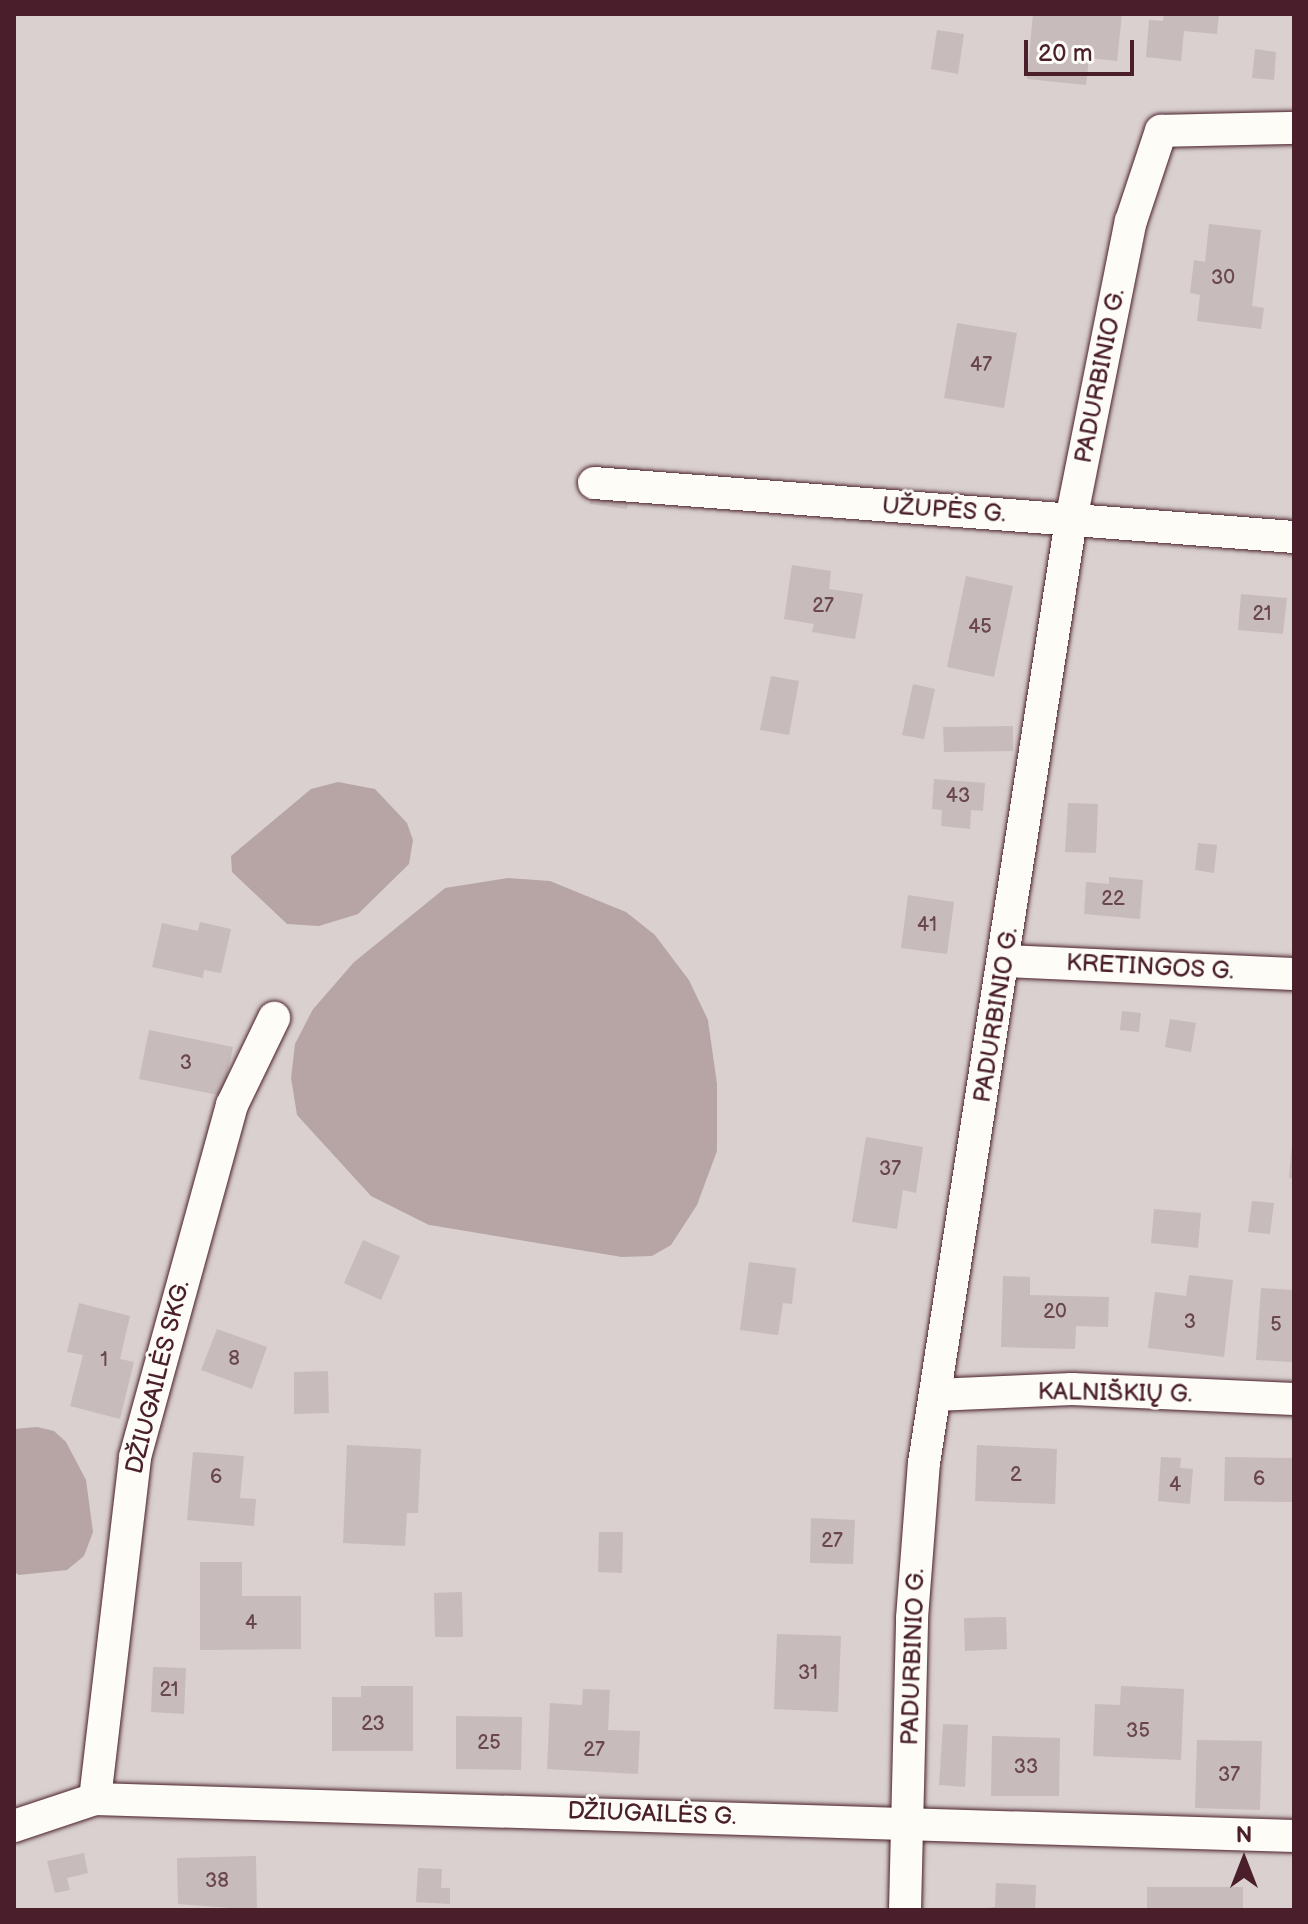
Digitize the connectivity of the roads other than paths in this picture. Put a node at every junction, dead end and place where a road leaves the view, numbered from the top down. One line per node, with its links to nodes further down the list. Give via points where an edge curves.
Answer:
1 (1294, 128): 3 (street, PADURBINIO G., via 1161,131 1131,221)
2 (594, 483): 3 (street, UŽUPĖS G.)
3 (1071, 520): 4 (street, UŽUPĖS G.); 5 (street, PADURBINIO G.)
4 (1294, 537)
5 (1005, 961): 6 (street, KRETINGOS G.); 8 (street, PADURBINIO G.)
6 (1294, 974)
7 (274, 1018): 10 (street, DŽIUGAILĖS SKG., via 232,1105 135,1457)
8 (935, 1395): 9 (street, KALNIŠKIŲ G., via 1072,1389); 11 (street, PADURBINIO G., via 912,1618)
9 (1294, 1399)
10 (95, 1799): 11 (street, DŽIUGAILĖS G.); 12 (street, DŽIUGAILĖS G.)
11 (908, 1822): 13 (street, DŽIUGAILĖS G.); 14 (street, PADURBINIO G.)
12 (14, 1826)
13 (1294, 1836)
14 (905, 1910)

